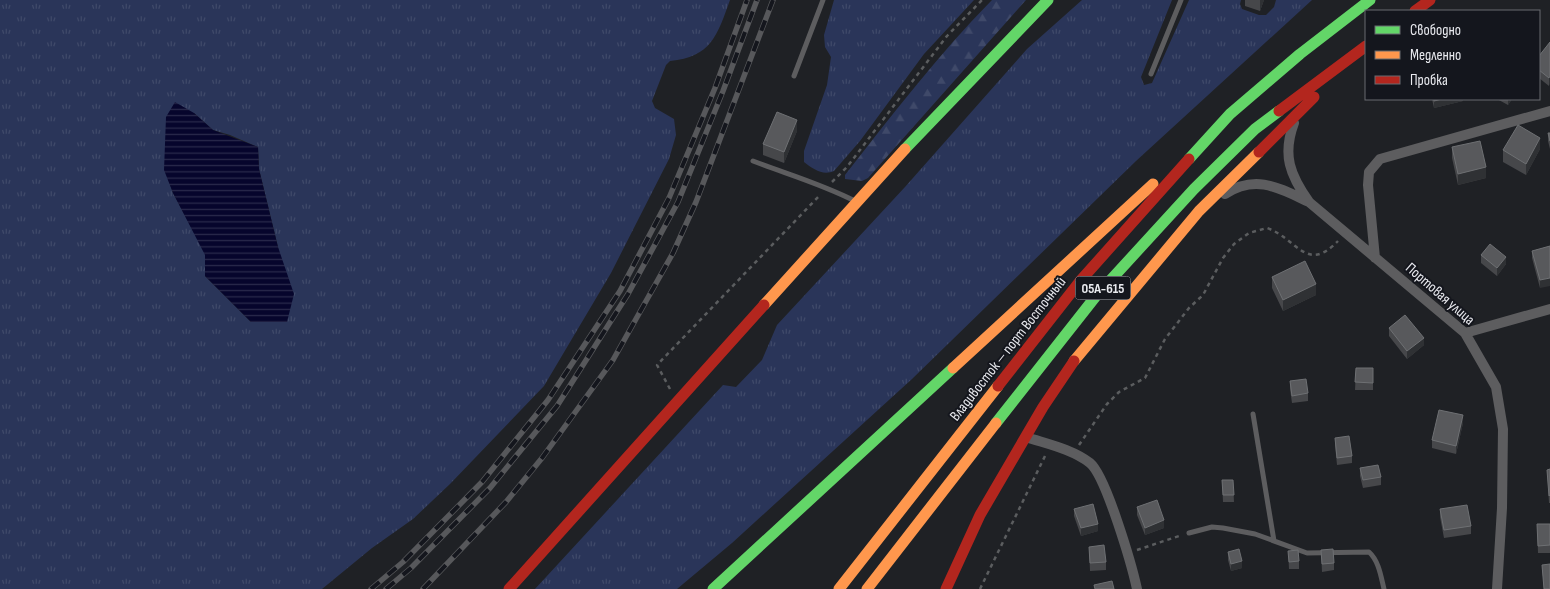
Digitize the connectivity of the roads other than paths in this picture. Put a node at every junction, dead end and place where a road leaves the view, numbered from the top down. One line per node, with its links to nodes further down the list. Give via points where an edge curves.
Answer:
1 (823, 0): 9 (lane)
2 (1048, 0): 14 (main road, via 938,112)
3 (1181, 0): 8 (lane)
4 (1430, 0): 6 (main road)
5 (1368, 1): 12 (main road, Владивосток — порт Восточный / 05А-615)
6 (1416, 10)
7 (1365, 48): 11 (main road); 27 (main road, 05А-615, via 1255,129 1096,296)
8 (1151, 74)
9 (794, 76)
10 (1550, 111): 17 (street, via 1380,159 1369,172 1368,185)
11 (1298, 113): 15 (street, via 1290,135 1290,166 1295,182); 16 (main road)
12 (1230, 114): 25 (main road); 26 (main road, Владивосток — порт Восточный / 05А-615, via 1081,280)
13 (753, 161): 14 (lane, via 828,186)
14 (858, 202): 24 (main road)
15 (1309, 202): 16 (street, via 1275,186 1244,184); 17 (street, Портовая улица)
16 (1199, 211): 21 (main road, via 1080,351)
17 (1375, 258): 19 (street, Портовая улица)
18 (1550, 309): 19 (street)
19 (1465, 332): 31 (street, Портовая улица, via 1496,387 1503,429)
20 (1253, 414): 23 (lane)
21 (1026, 437): 28 (main road, via 980,515); 29 (street, via 1074,453 1091,464 1128,553)
22 (1189, 533): 23 (lane, via 1212,527 1223,528)
23 (1274, 541): 30 (lane, via 1314,554 1369,552 1374,556)
24 (509, 589)
25 (713, 589)
26 (839, 589)
27 (867, 589)
28 (946, 589)
29 (1138, 589)
30 (1384, 589)
31 (1497, 589)

